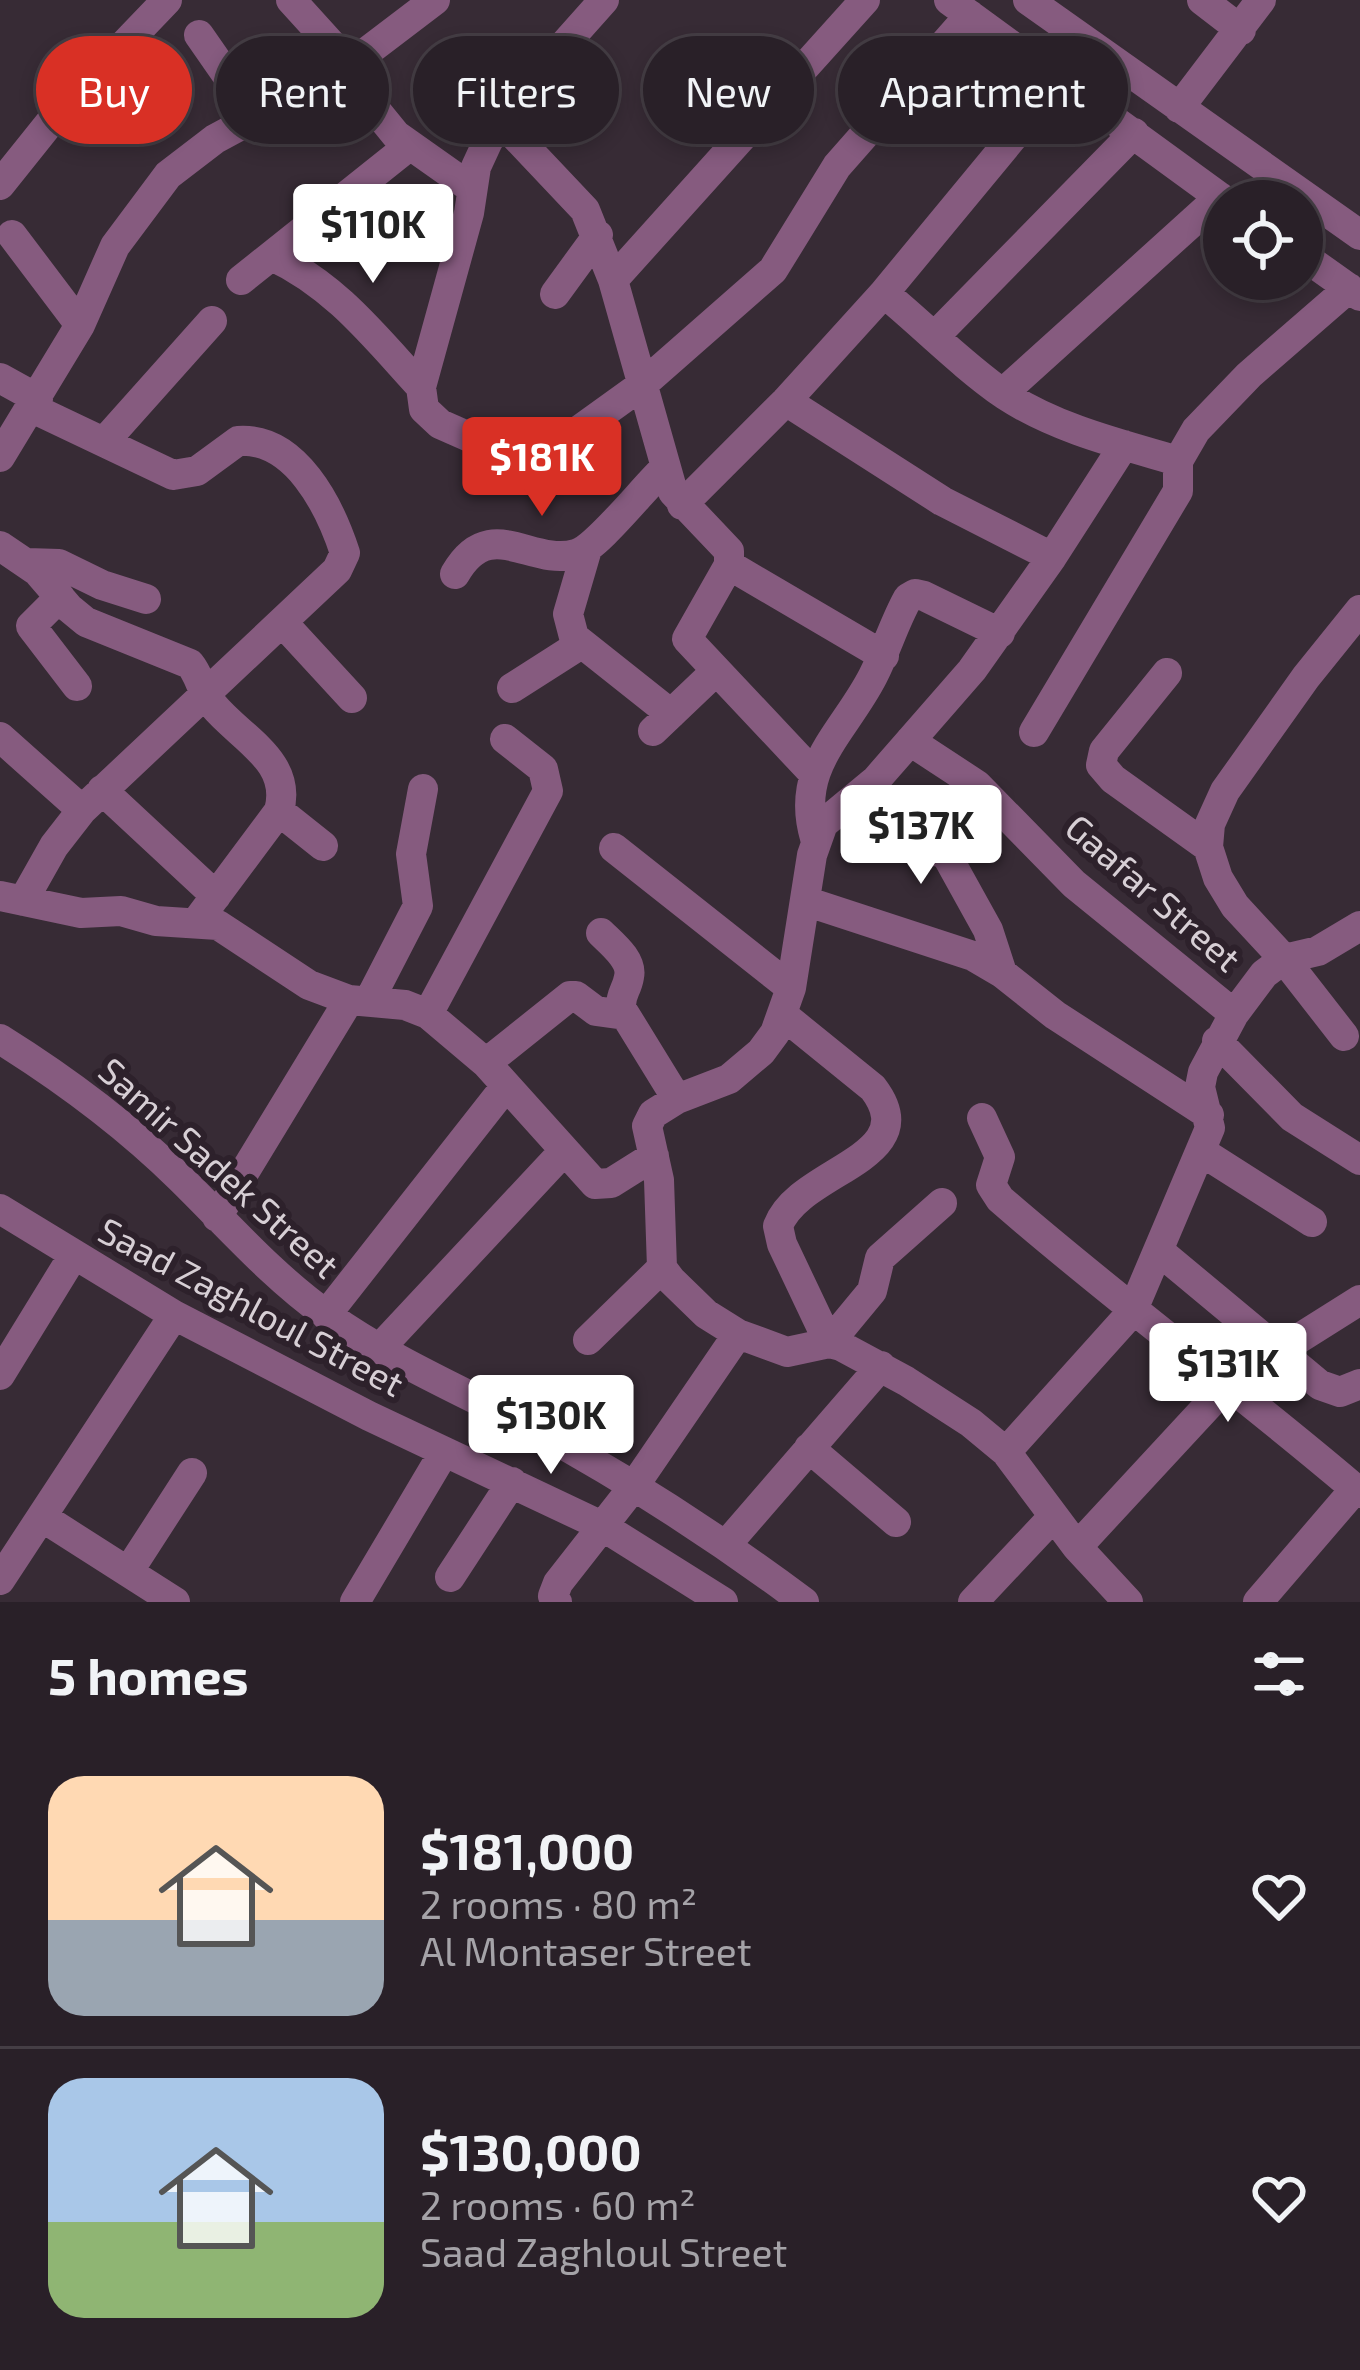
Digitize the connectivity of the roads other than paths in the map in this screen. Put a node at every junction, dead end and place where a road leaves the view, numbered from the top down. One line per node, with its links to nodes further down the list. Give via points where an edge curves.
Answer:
1 (167, 0): 27 (street)
2 (291, 0): 13 (street)
3 (434, 0): 14 (street)
4 (604, 0): 15 (street)
5 (865, 0): 37 (street)
6 (1028, 0): 10 (street)
7 (1202, 0): 11 (street)
8 (1262, 0): 11 (street)
9 (960, 8): 16 (street); 45 (street, via 838,166 773,269)
10 (1070, 12): 18 (street)
11 (1240, 30): 18 (street)
12 (200, 34): 17 (street)
13 (320, 36)
14 (387, 36)
15 (573, 36)
16 (999, 36)
17 (216, 58)
18 (1179, 108): 33 (street)
19 (389, 127): 26 (street)
20 (1128, 129): 21 (street)
21 (1134, 133): 28 (street); 43 (street)
22 (216, 141): 42 (street, via 148,197 115,246)
23 (488, 144): 29 (street)
24 (523, 144): 32 (street)
25 (1007, 144): 39 (street)
26 (409, 146): 29 (street); 34 (street)
27 (0, 185)
28 (1203, 185)
29 (471, 188): 46 (street)
30 (1203, 216): 47 (street)
31 (12, 235): 42 (street)
32 (598, 235): 37 (street); 40 (street)
33 (1360, 235)
34 (272, 256): 36 (street); 46 (street, via 339,298)
35 (1323, 270): 38 (street)
36 (241, 280)
37 (614, 280): 45 (street)
38 (1354, 292): 53 (street, via 1221,403)
39 (884, 293): 43 (street); 48 (street)
40 (555, 294)
41 (212, 321): 50 (street)
42 (80, 325): 49 (street)
43 (936, 335): 47 (street)
44 (0, 378): 49 (street)
45 (643, 385): 46 (street, via 542,457 524,460 440,424 424,409); 54 (street)
46 (421, 387)
47 (1003, 393): 51 (street)
48 (786, 401): 55 (street); 58 (street, via 924,491)
49 (35, 404): 50 (street); 52 (street)
50 (104, 442): 65 (street, via 181,476 238,441 288,458 306,477 344,560)
51 (1124, 445): 53 (street); 58 (street)
52 (0, 457)
53 (1178, 461): 75 (street, via 1178,491)
54 (665, 468): 55 (street); 57 (street)
55 (682, 505): 60 (street, via 729,551)
56 (0, 546): 59 (street)
57 (587, 549): 61 (street, via 562,556 497,543 472,552); 67 (street, via 568,614)
58 (1052, 557): 66 (street)
59 (28, 563): 62 (street); 63 (street, via 59,564)
60 (729, 565): 68 (street); 69 (street, via 688,634)
61 (455, 574)
62 (60, 597): 71 (street, via 31,626); 73 (street, via 86,622 190,664)
63 (146, 599)
64 (1360, 610): 86 (street, via 1225,791)
65 (282, 622): 73 (street); 74 (street)
66 (1000, 633): 68 (street, via 916,594 905,602); 78 (street)
67 (581, 644): 69 (street, via 662,723); 72 (street)
68 (884, 656): 79 (street)
69 (716, 671): 79 (street)
70 (1167, 673): 86 (street, via 1101,765)
71 (77, 686)
72 (512, 688)
73 (204, 692): 81 (street); 83 (street, via 279,772)
74 (352, 698)
75 (1034, 732)
76 (0, 737): 81 (street)
77 (506, 739): 97 (street, via 543,770 548,791)
78 (910, 741): 82 (street); 98 (street, Gaafar Street, via 977,785 1074,884)
79 (814, 774): 84 (street)
80 (423, 789): 95 (street, via 411,854 418,906)
81 (92, 800): 88 (street); 90 (street)
82 (852, 800): 84 (street); 94 (street, via 922,854 947,856)
83 (279, 811): 85 (street); 90 (street)
84 (815, 838): 89 (street)
85 (322, 846)
86 (1208, 847): 93 (street, via 1235,906)
87 (614, 848): 96 (street)
88 (12, 899): 90 (street, via 157,921)
89 (805, 902): 94 (street, via 939,943); 96 (street)
90 (206, 908): 95 (street, via 284,971)
91 (1360, 926): 93 (street, via 1318,951)
92 (601, 932): 99 (street, via 628,963)
93 (1283, 959): 98 (street); 100 (street)
94 (1002, 973): 105 (street)
95 (359, 1000): 97 (street); 113 (street)
96 (787, 1002): 104 (street, via 747,1066); 124 (street, via 872,1088 887,1119 873,1150 792,1205 778,1226)
97 (428, 1014): 103 (street)
98 (1234, 1014): 102 (street)
99 (625, 1015): 103 (street, via 570,996); 104 (street)
100 (1344, 1036)
101 (0, 1039): 113 (street, Samir Sadek Street, via 146,1147)
102 (1217, 1041): 105 (street, via 1200,1087); 110 (street, via 1292,1117)
103 (496, 1074): 107 (street); 121 (street)
104 (677, 1099): 109 (street, via 648,1120)
105 (1209, 1114): 108 (street)
106 (982, 1118): 119 (street, via 1000,1157 993,1191)
107 (564, 1151): 109 (street, via 600,1185); 125 (street)
108 (1202, 1152): 114 (street); 115 (street)
109 (654, 1156): 117 (street)
110 (1360, 1160)
111 (942, 1203): 124 (street, via 880,1258 872,1291)
112 (0, 1209): 116 (street, Saad Zaghloul Street)
113 (218, 1217): 121 (street, Samir Sadek Street)
114 (1312, 1222)
115 (1159, 1251): 119 (street); 126 (street)
116 (73, 1256): 120 (street, Saad Zaghloul Street); 128 (street)
117 (662, 1268): 122 (street); 123 (street)
118 (1360, 1300): 126 (street)
119 (1132, 1312): 129 (street); 133 (street)
120 (174, 1315): 132 (street, Saad Zaghloul Street); 138 (street)
121 (326, 1315): 125 (street, Saad Zaghloul Street)
122 (738, 1334): 124 (street, via 787,1352); 136 (street)
123 (588, 1340)
124 (829, 1343): 127 (street)
125 (379, 1349): 136 (street, Saad Zaghloul Street)
126 (1279, 1351): 130 (street, via 1330,1391)
127 (880, 1366): 131 (street); 133 (street)
128 (0, 1375)
129 (1228, 1384): 137 (street); 143 (street)
130 (1360, 1384)
131 (809, 1448): 140 (street); 142 (street)
132 (444, 1452): 135 (street, Saad Zaghloul Street); 148 (street)
133 (1006, 1452): 139 (street)
134 (192, 1473): 144 (street)
135 (512, 1482): 141 (street, Saad Zaghloul Street); 145 (street)
136 (634, 1486): 141 (street); 142 (street, Saad Zaghloul Street)
137 (1358, 1491): 154 (street)
138 (42, 1517): 144 (street); 146 (street)
139 (1053, 1517): 143 (street); 152 (street)
140 (896, 1522)
141 (602, 1526): 149 (street, via 553,1590); 150 (street, Saad Zaghloul Street)
142 (726, 1544): 151 (street, Saad Zaghloul Street)
143 (1076, 1547): 153 (street)
144 (128, 1572): 147 (street)
145 (450, 1577)
146 (0, 1580)
147 (175, 1602)
148 (356, 1602)
149 (557, 1602)
150 (723, 1602)
151 (803, 1602)
152 (973, 1602)
153 (1128, 1602)
154 (1258, 1602)

